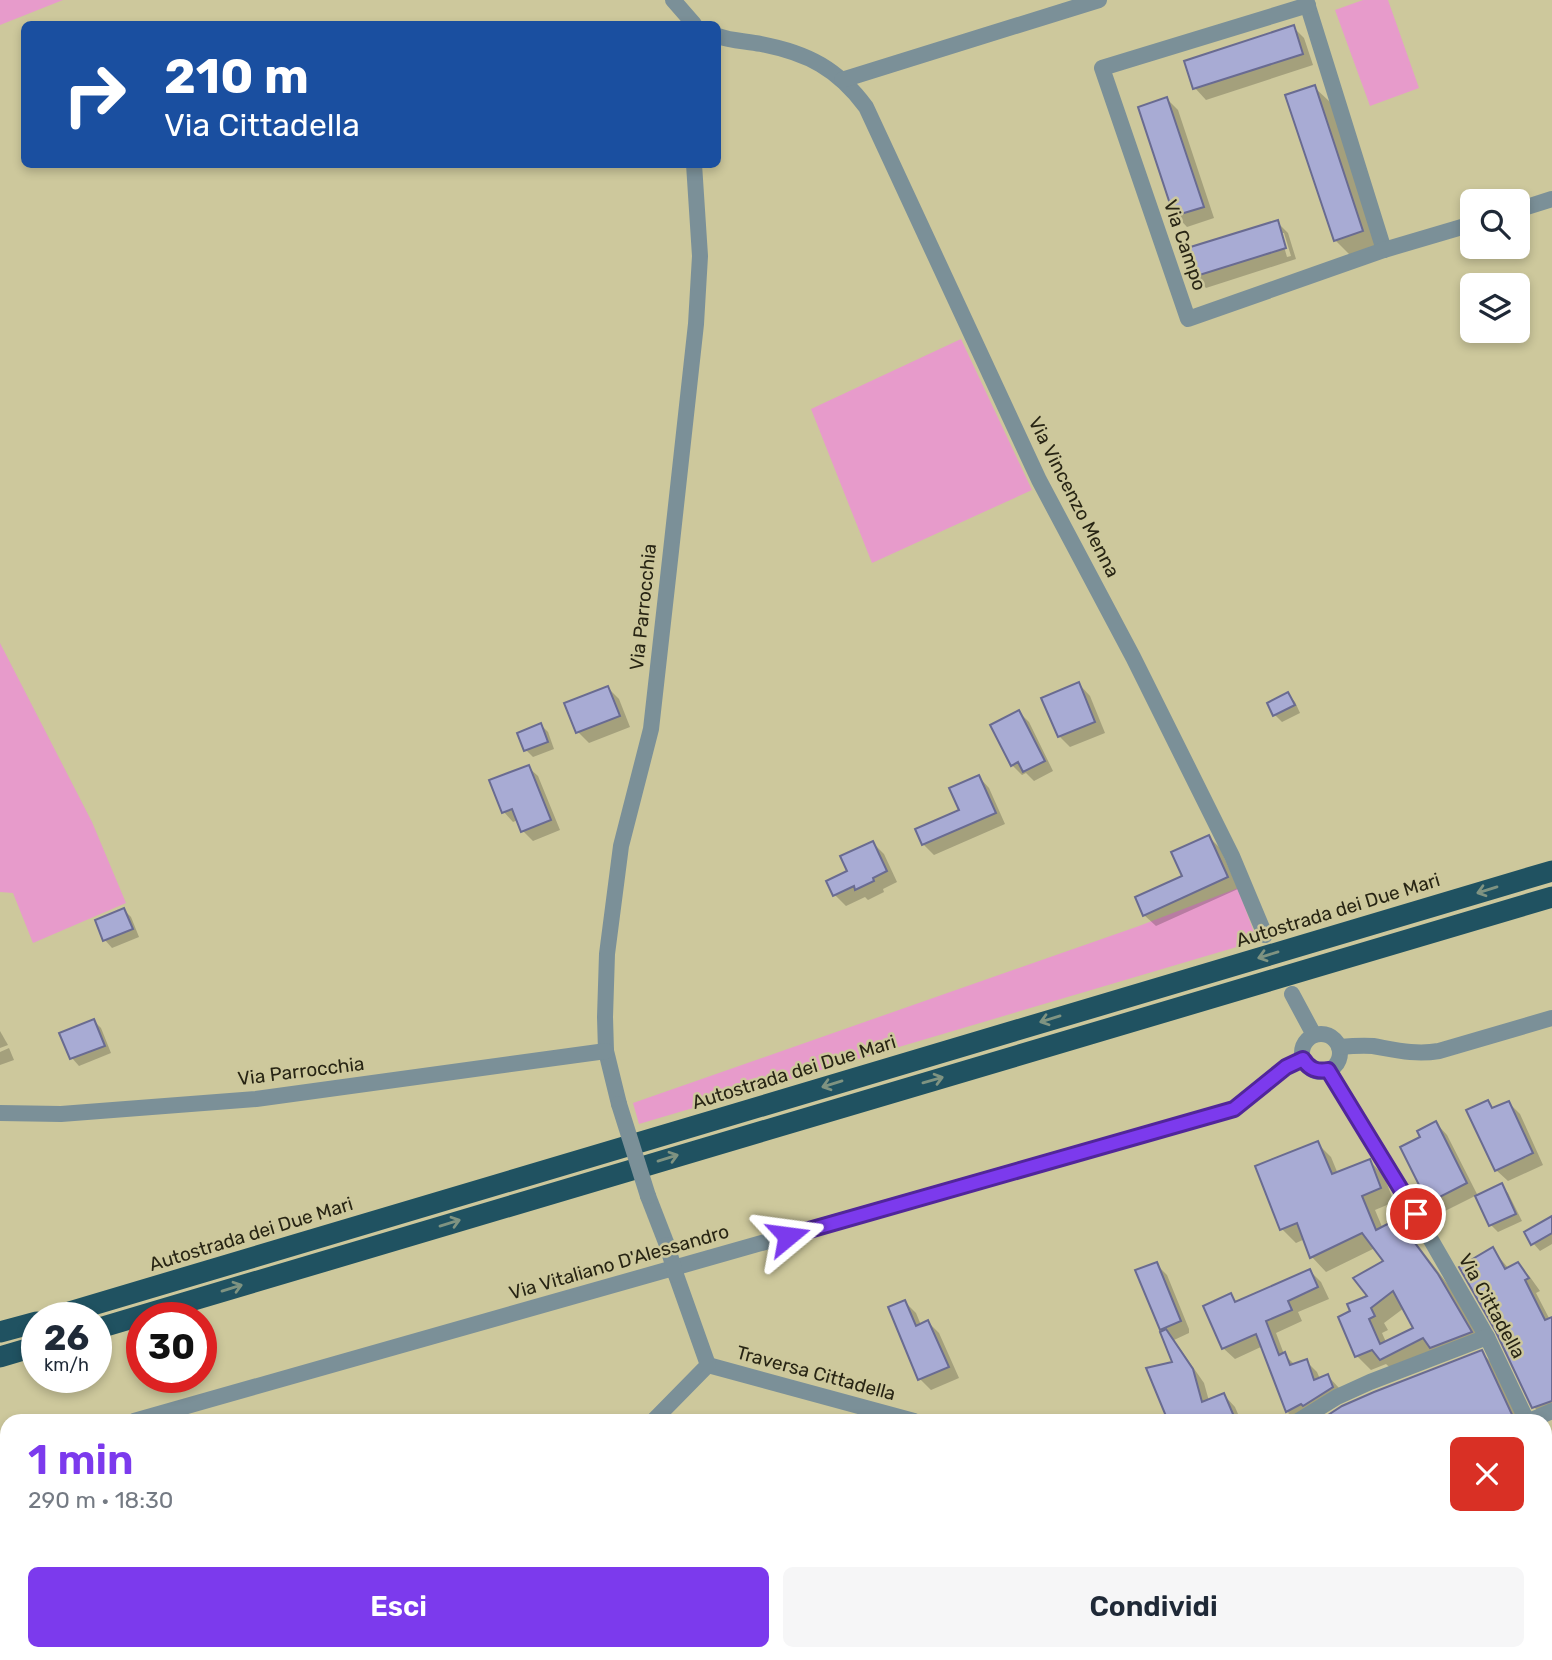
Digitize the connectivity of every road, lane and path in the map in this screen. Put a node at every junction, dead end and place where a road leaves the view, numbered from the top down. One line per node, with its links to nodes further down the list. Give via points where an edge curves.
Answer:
1 (673, 0): 4 (street)
2 (1099, 0): 6 (street)
3 (1307, 2): 11 (street, Via Campo); 11 (street, Via Campo, via 1102,68 1188,319)
4 (691, 21)
5 (721, 37): 6 (street, via 804,55)
6 (842, 80): 14 (street, Via Vincenzo Menna, via 866,107 1039,480 1232,856)
7 (694, 168): 19 (street, Via Parrocchia, via 700,256 696,324 651,729 621,846 609,941)
8 (1552, 199): 9 (street)
9 (1530, 206)
10 (1460, 228): 11 (street)
11 (1384, 250)
12 (1552, 871): 23 (highway, Autostrada dei Due Mari, one-way to 23)
13 (1552, 897): 24 (highway, one-way to 13)
14 (1265, 935)
15 (1292, 994): 17 (street)
16 (1552, 1018): 18 (street, via 1439,1051)
17 (1314, 1035): 18 (street, via 1332,1037); 20 (street, via 1305,1043)
18 (1339, 1047): 21 (street, via 1339,1058)
19 (606, 1051): 22 (street, Via Parrocchia, via 256,1098 61,1114); 30 (street, Via Parrocchia, bridge, via 648,1196)
20 (1303, 1059): 21 (street, via 1316,1071); 31 (street, Via Vitaliano D'Alessandro, via 1234,1109)
21 (1328, 1070): 27 (street, Via Cittadella)
22 (0, 1113)
23 (103, 1302)
24 (112, 1323)
25 (21, 1326): 26 (highway)
26 (0, 1332)
27 (1487, 1337): 34 (street, via 1370,1382); 35 (street, Via Cittadella)
28 (21, 1351): 29 (highway)
29 (0, 1357)
30 (708, 1365): 32 (street); 33 (street, Traversa Cittadella)
31 (159, 1414)
32 (660, 1414)
33 (888, 1414)
34 (1309, 1414)
35 (1525, 1414)

